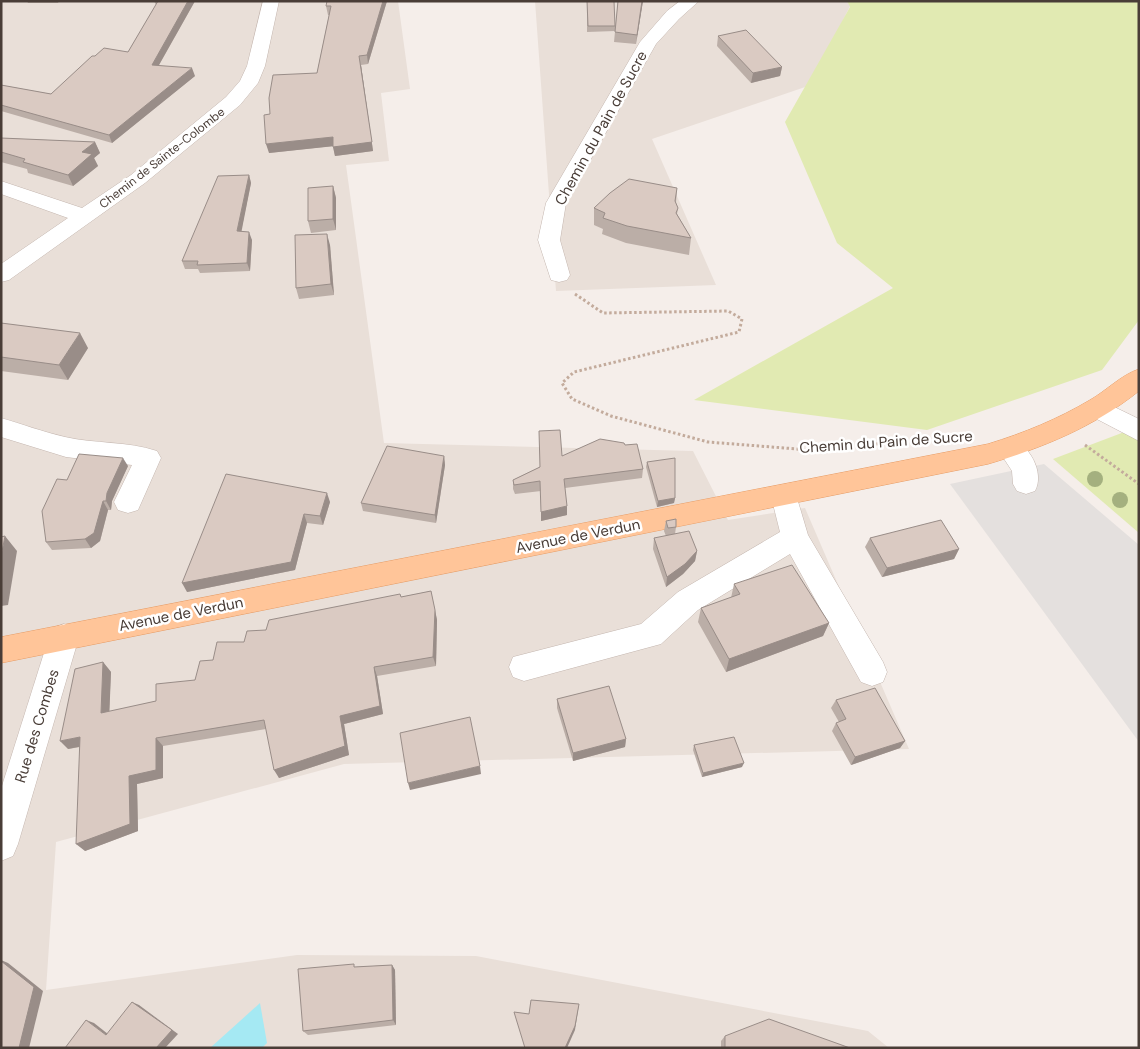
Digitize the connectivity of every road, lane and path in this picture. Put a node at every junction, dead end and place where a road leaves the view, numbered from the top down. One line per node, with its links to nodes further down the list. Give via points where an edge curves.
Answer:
1 (271, 1): 4 (street, Chemin de Sainte-Colombe, via 249,83 233,101)
2 (691, 1): 6 (street, Chemin du Pain de Sucre, via 673,15 649,42 556,204 548,240)
3 (1, 187): 4 (street)
4 (86, 217): 5 (street, Chemin de Sainte-Colombe)
5 (1, 275)
6 (559, 275): 12 (path, Chemin du Pain de Sucre, via 577,296 603,313 728,311 742,319 739,332 574,372 562,383 572,398 611,416 708,442 810,450)
7 (1139, 378): 8 (main road, Avenue de Verdun)
8 (1098, 408): 9 (main road, Avenue de Verdun); 11 (street)
9 (1063, 426): 13 (main road, Avenue de Verdun); 15 (path)
10 (1, 427): 17 (street, via 66,447 148,458)
11 (1139, 431)
12 (904, 442)
13 (1010, 448): 14 (street, via 1026,469); 16 (main road, Avenue de Verdun)
14 (1026, 484)
15 (1139, 484)
16 (784, 496): 18 (street); 19 (main road, Avenue de Verdun)
17 (128, 502)
18 (795, 537): 21 (street, via 688,601 650,635); 22 (street)
19 (64, 638): 20 (main road, Avenue de Verdun); 23 (street, Rue des Combes)
20 (1, 650)
21 (524, 667)
22 (872, 672)
23 (1, 844)

